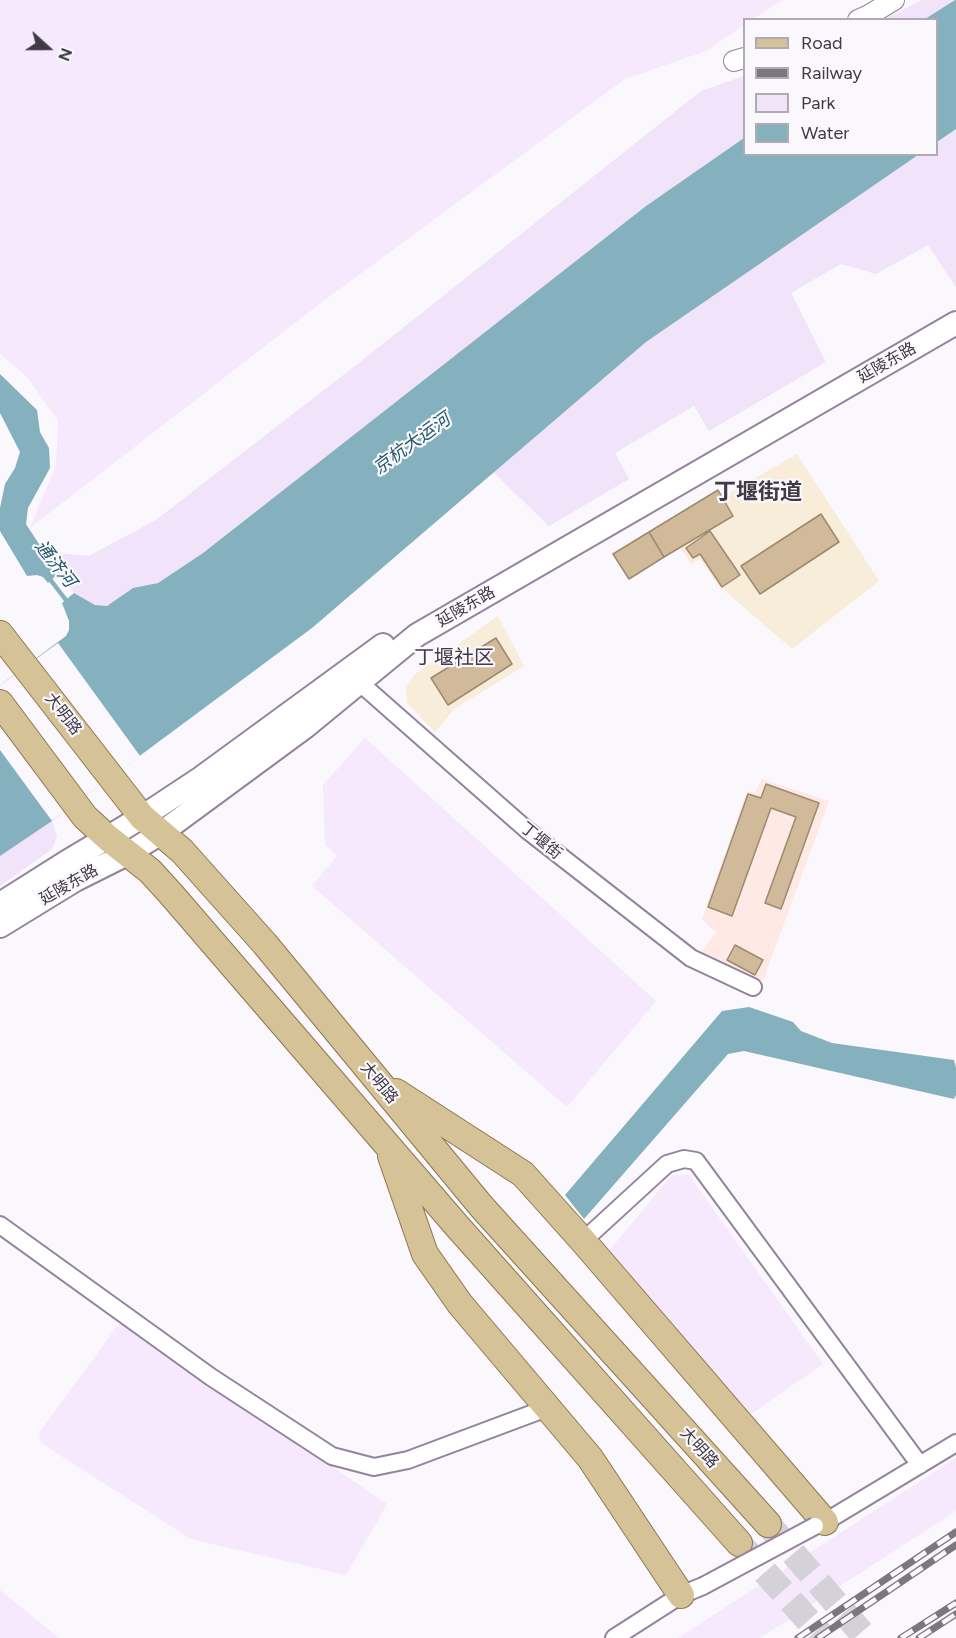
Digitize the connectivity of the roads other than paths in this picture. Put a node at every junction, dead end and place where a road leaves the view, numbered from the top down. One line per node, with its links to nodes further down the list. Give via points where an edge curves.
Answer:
1 (894, 0): 2 (street)
2 (862, 18)
3 (956, 310): 6 (main road, 延陵东路, via 450,600)
4 (956, 323): 6 (main road, 延陵东路, via 417,635)
5 (0, 633): 8 (main road, 大明路)
6 (353, 676): 8 (main road, 延陵东路, via 305,727); 12 (street, 丁堰街, via 527,830 691,958)
7 (0, 703): 9 (main road, 大明路, via 85,817)
8 (152, 825): 9 (main road, 延陵东路); 13 (main road, 大明路, via 182,851 265,944)
9 (117, 846): 10 (main road, 延陵东路, via 65,863); 11 (main road, 延陵东路, via 75,880); 14 (main road, 大明路, via 150,871 171,894)
10 (0, 904)
11 (0, 926)
12 (753, 987)
13 (376, 1079): 16 (main road, via 523,1174); 20 (main road, 大明路, via 481,1206)
14 (386, 1142): 17 (main road, via 425,1254 460,1304); 22 (main road, 大明路)
15 (0, 1225): 17 (street, via 211,1377 332,1456 374,1467 408,1460)
16 (583, 1240): 19 (street, via 667,1164 684,1159 696,1161); 21 (main road)
17 (547, 1408): 23 (main road)
18 (956, 1443): 19 (street)
19 (920, 1465): 21 (street)
20 (768, 1524)
21 (820, 1524): 23 (street, bridge)
22 (739, 1543)
23 (692, 1590): 24 (street)
24 (614, 1638)

